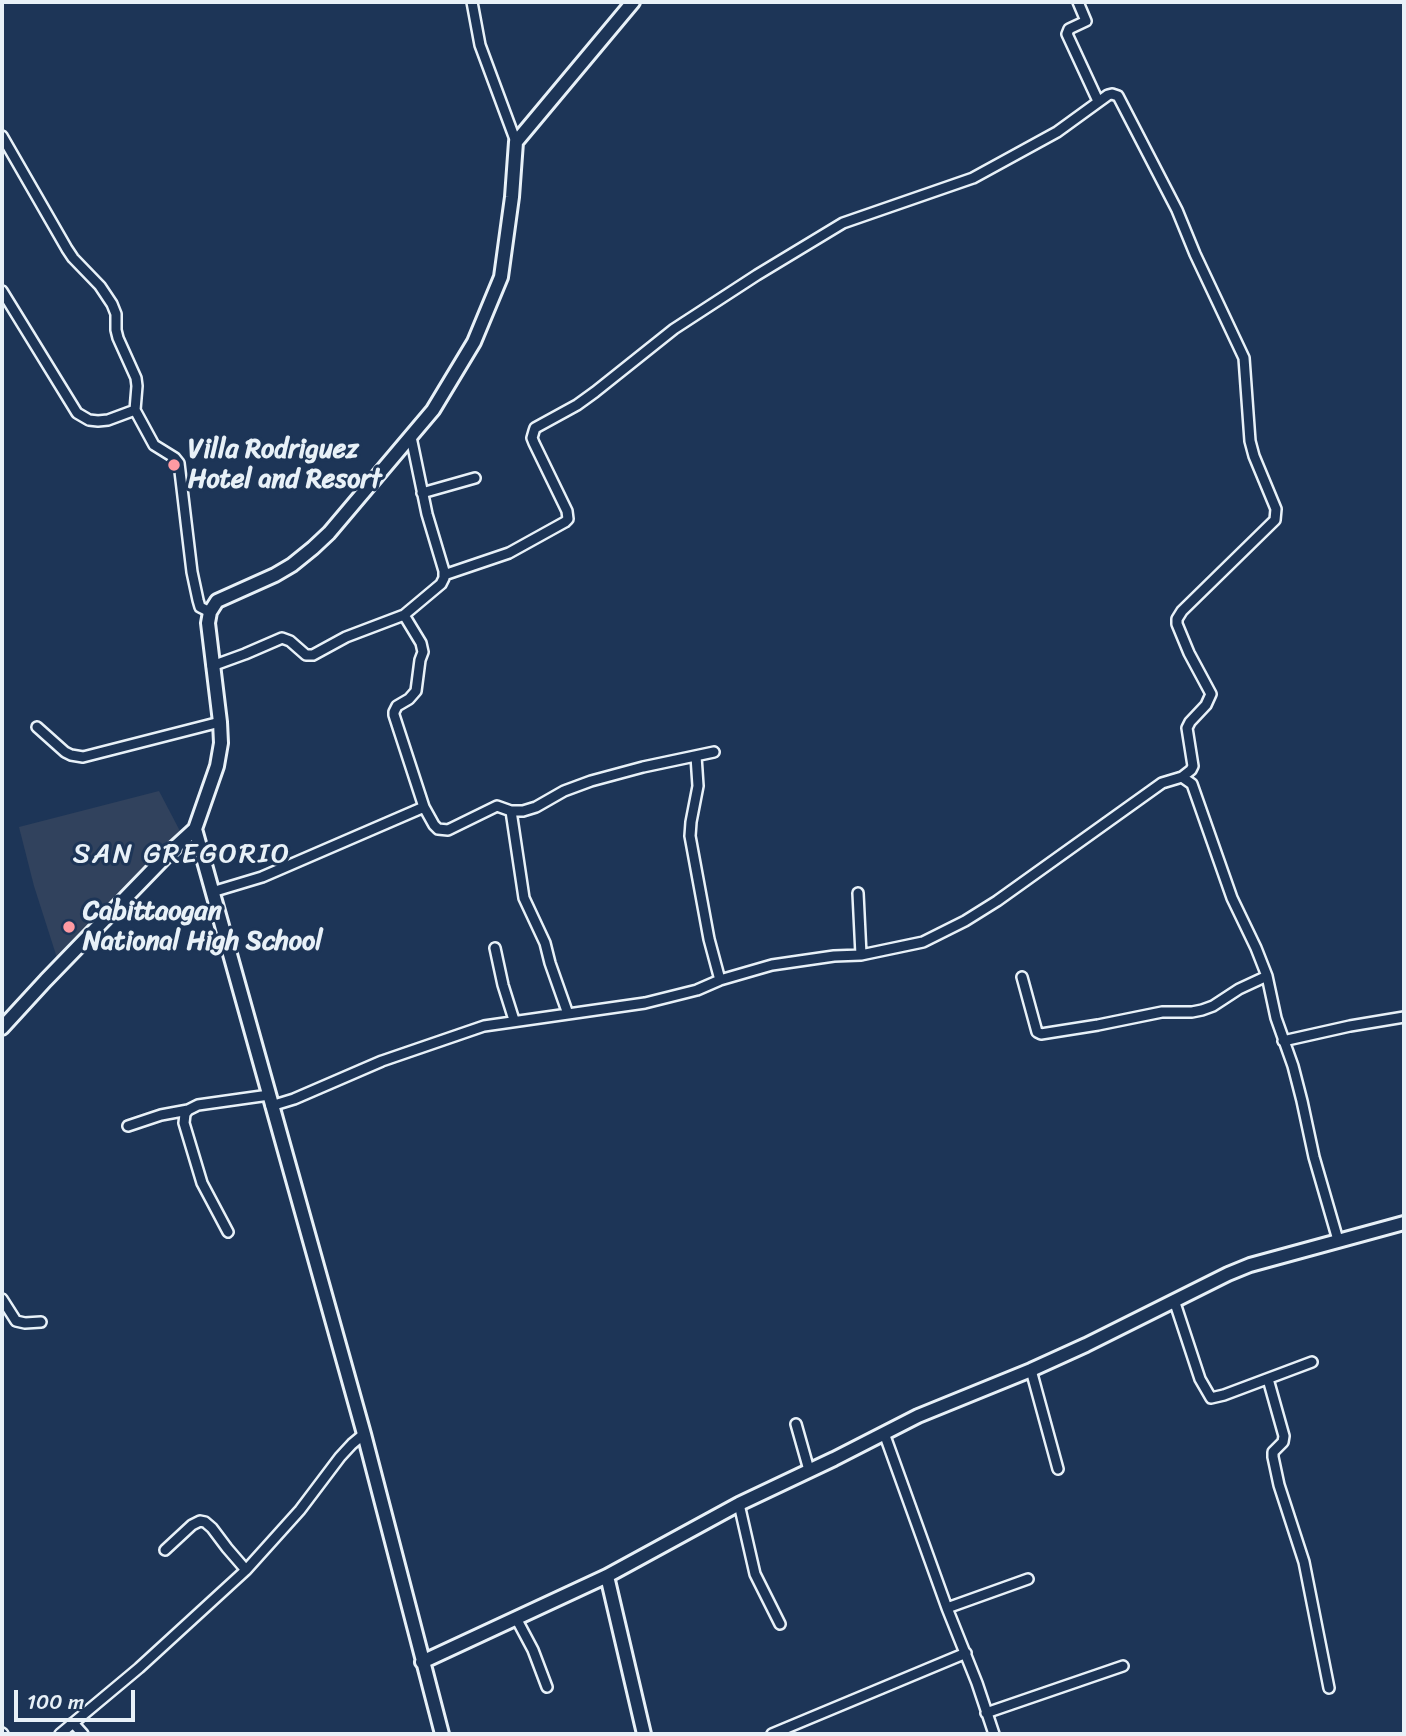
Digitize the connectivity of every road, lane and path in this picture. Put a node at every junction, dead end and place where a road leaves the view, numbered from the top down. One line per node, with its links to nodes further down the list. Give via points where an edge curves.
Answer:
1 (472, 2): 6 (street, via 480,45)
2 (633, 2): 6 (street)
3 (1078, 2): 4 (street, via 1086,22 1067,34)
4 (1098, 101): 12 (street, via 1063,128 973,178 831,230 692,317 589,397 535,428 534,443 568,519 509,552); 20 (street, via 1112,94 1121,100 1242,352 1250,441 1276,509 1275,520 1177,619 1211,694 1187,729 1193,766)
5 (2, 136): 8 (street, via 66,249 112,304 118,338 136,378)
6 (516, 142): 9 (street, via 498,287 452,380)
7 (2, 291): 8 (street, via 77,413 98,421)
8 (135, 410): 13 (street, via 154,445 179,463 196,590 200,607)
9 (411, 437): 11 (street); 13 (street, via 313,548 275,575 217,601)
10 (475, 478): 11 (street)
11 (422, 493): 12 (street)
12 (444, 575): 14 (street, via 441,584)
13 (210, 611): 15 (street)
14 (404, 615): 15 (street, via 313,655 282,638); 21 (street, via 423,652 416,691 394,712)
15 (212, 666): 16 (street)
16 (220, 722): 17 (street, via 83,757 65,752); 23 (street, via 218,766)
17 (37, 727)
18 (714, 752): 19 (street)
19 (696, 756): 22 (street, via 591,781 536,807); 30 (street, via 698,786 690,836)
20 (1182, 777): 27 (street, via 1162,783 965,921 923,942); 28 (street, via 1192,783 1232,898)
21 (424, 807): 22 (street, via 434,825 443,830 497,806); 24 (street, via 273,873)
22 (511, 811): 31 (street, via 524,898 545,943)
23 (195, 829): 24 (street); 34 (street)
24 (212, 892): 36 (street)
25 (858, 893): 27 (street)
26 (495, 948): 33 (street)
27 (862, 956): 30 (street, via 772,965)
28 (1267, 976): 29 (street, via 1202,1010 1162,1012 1041,1034); 35 (street)
29 (1022, 977)
30 (720, 980): 31 (street, via 664,1000)
31 (568, 1014): 33 (street)
32 (1404, 1017): 35 (street)
33 (514, 1020): 36 (street, via 464,1031 312,1091)
34 (2, 1028)
35 (1283, 1041): 41 (street)
36 (270, 1101): 37 (street, via 198,1105); 50 (street)
37 (188, 1110): 38 (street); 40 (street, via 184,1123 202,1183)
38 (128, 1126)
39 (1404, 1223): 41 (street)
40 (228, 1232)
41 (1338, 1240): 43 (street, via 1228,1273)
42 (2, 1299): 44 (street, via 16,1321)
43 (1174, 1300): 46 (street); 47 (street, via 1200,1379 1211,1398)
44 (41, 1322)
45 (1312, 1363): 47 (street)
46 (1031, 1370): 49 (street); 51 (street)
47 (1268, 1379): 65 (street, via 1284,1438 1273,1457 1304,1562)
48 (796, 1424): 52 (street)
49 (884, 1433): 52 (street); 58 (street)
50 (364, 1434): 55 (street); 62 (street)
51 (1058, 1469)
52 (809, 1470): 53 (street)
53 (739, 1504): 56 (street); 60 (street, via 755,1574)
54 (164, 1550): 55 (street, via 196,1522 205,1522)
55 (246, 1570): 67 (street)
56 (607, 1576): 59 (street); 71 (street)
57 (1028, 1579): 58 (street)
58 (947, 1608): 61 (street)
59 (516, 1618): 62 (street); 64 (street)
60 (780, 1624)
61 (966, 1653): 66 (street); 72 (street)
62 (422, 1662): 70 (street)
63 (1123, 1666): 66 (street)
64 (547, 1688)
65 (1329, 1688)
66 (986, 1713): 73 (street)
67 (73, 1723): 68 (street); 69 (street)
68 (60, 1734)
69 (83, 1734)
70 (442, 1734)
71 (644, 1734)
72 (772, 1734)
73 (993, 1734)

